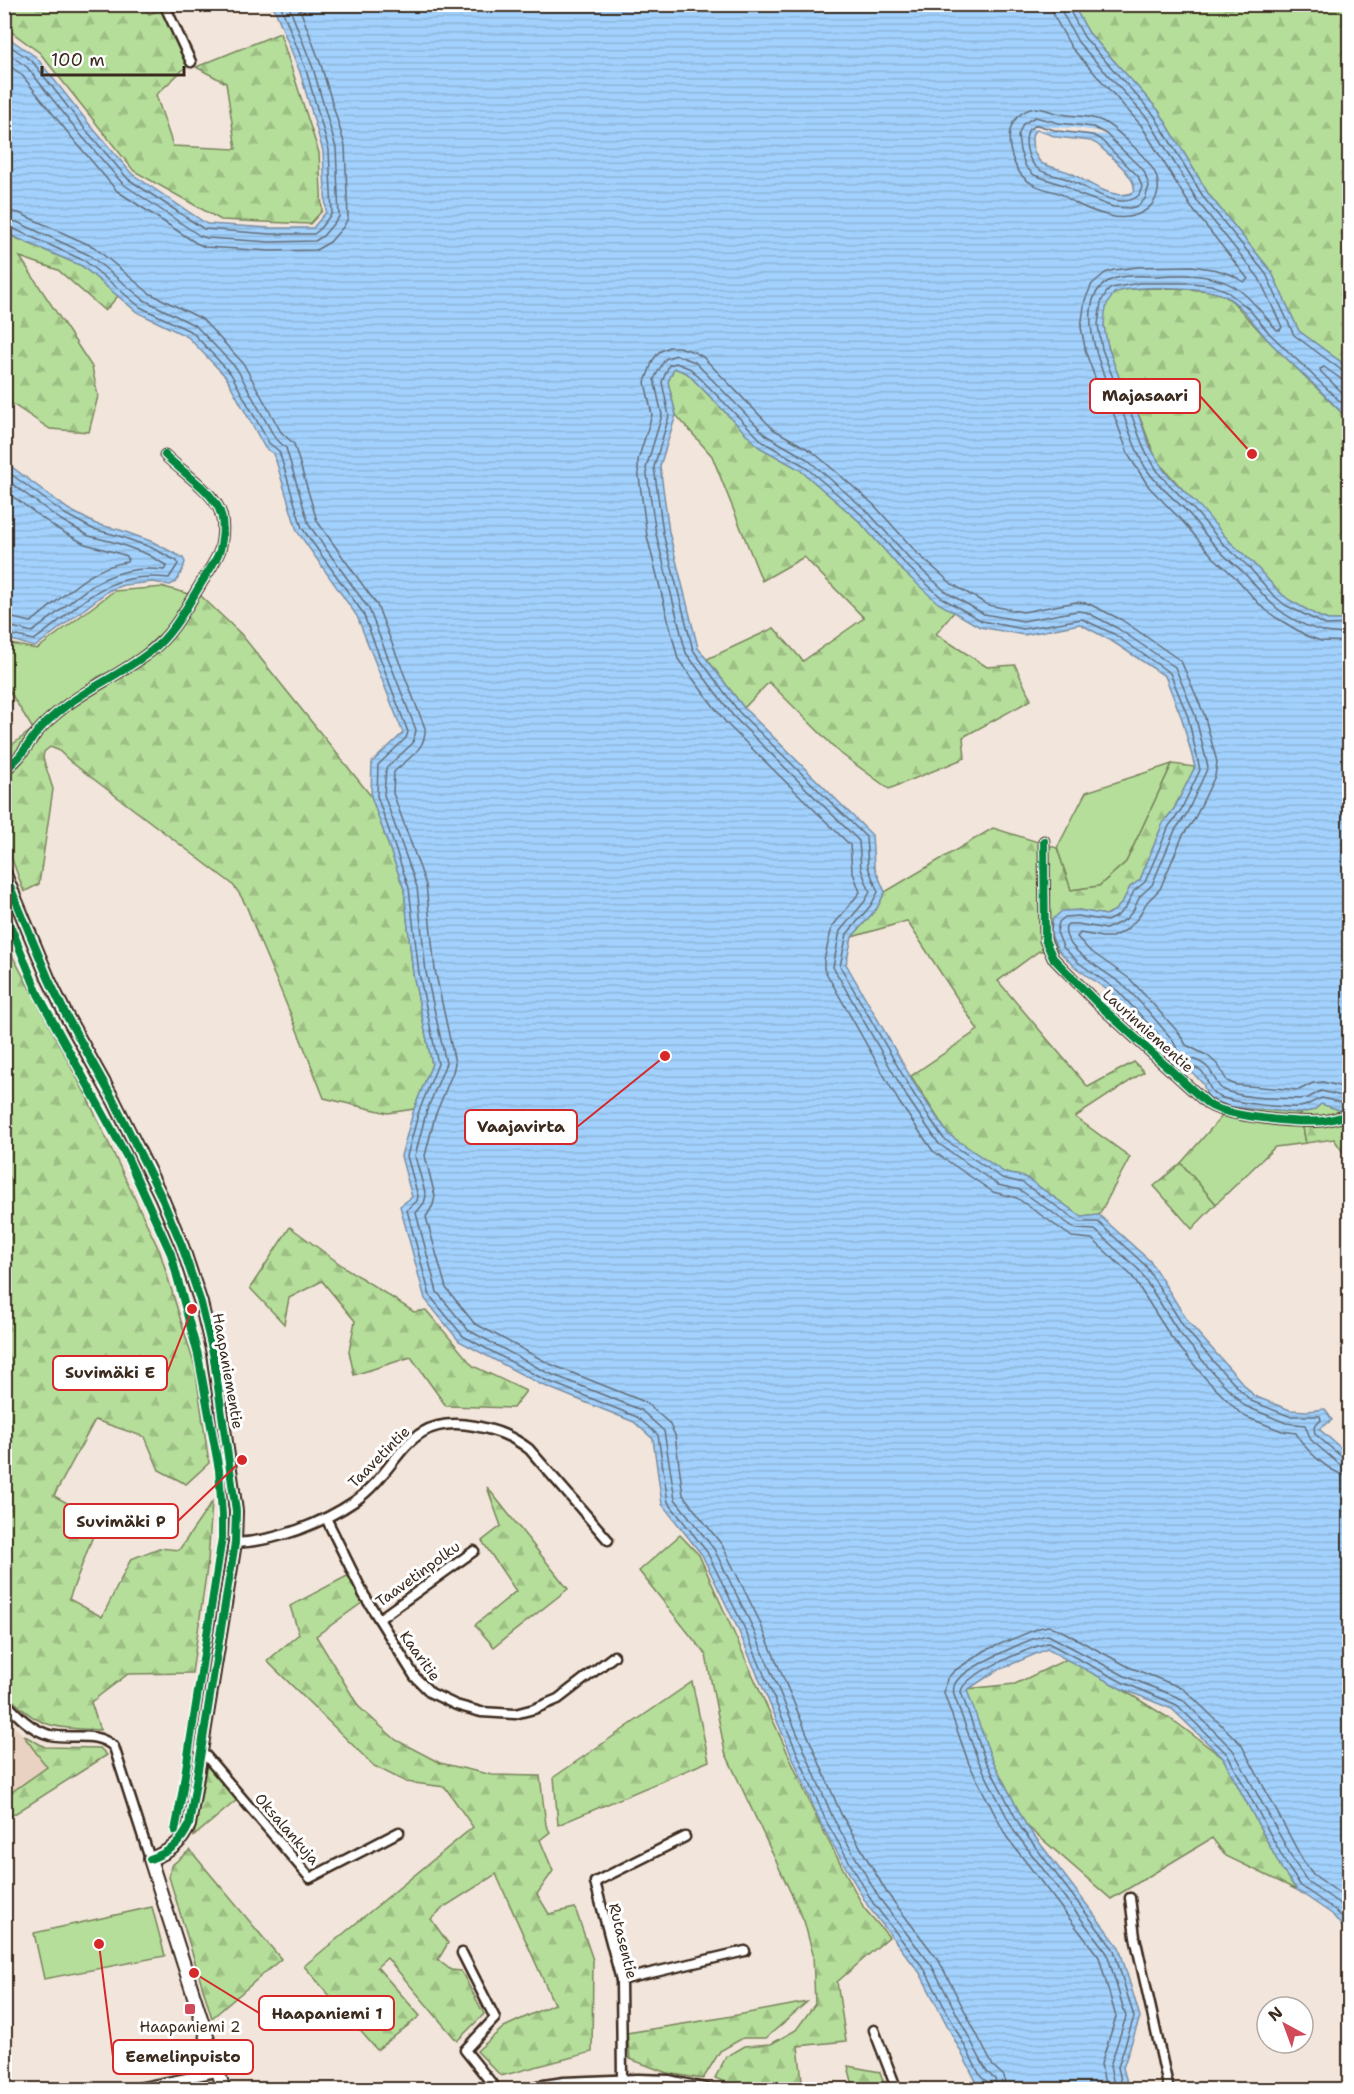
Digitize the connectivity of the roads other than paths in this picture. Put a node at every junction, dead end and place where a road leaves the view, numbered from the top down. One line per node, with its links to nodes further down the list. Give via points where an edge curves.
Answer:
1 (164, 4): 2 (street)
2 (191, 62)
3 (165, 455): 4 (street, via 205,492 220,512 219,550 212,565 160,643 67,705)
4 (4, 770)
5 (1044, 841): 7 (street, Laurinniementie, via 1045,940 1053,958 1097,1004 1208,1104 1237,1114 1310,1121)
6 (4, 872): 10 (street, Haapaniementie, via 49,980 124,1122 182,1246 213,1353 236,1511)
7 (1350, 1115)
8 (326, 1518): 9 (street, Taavetintie, via 377,1482 411,1440 431,1427 449,1423 516,1438); 10 (street, Taavetintie, via 276,1537); 12 (street, Kaaritie)
9 (608, 1539)
10 (236, 1543): 15 (street, Haapaniementie)
11 (474, 1551): 12 (street, Taavetinpolku)
12 (379, 1619): 13 (street, Kaaritie, via 416,1677 431,1693 456,1706 481,1712 515,1714 558,1699)
13 (614, 1656)
14 (4, 1701): 18 (street, via 40,1731 99,1737 114,1747)
15 (200, 1755): 16 (street, Oksalankuja, via 206,1756 310,1878); 18 (street, Haapaniementie, via 185,1834 172,1849)
16 (399, 1832)
17 (685, 1837): 22 (street, Rutasentie, via 595,1882)
18 (150, 1859): 24 (street)
19 (1130, 1898): 33 (street)
20 (745, 1951): 22 (street)
21 (462, 1953): 28 (street, via 495,2018 465,2050)
22 (621, 1980): 25 (street, Rutasentie)
23 (874, 2030): 32 (street)
24 (216, 2072): 26 (street); 27 (street)
25 (624, 2080): 29 (street, via 564,2082); 30 (street, Rutasentie); 31 (street, via 669,2080)
26 (128, 2090)
27 (224, 2090)
28 (497, 2090)
29 (526, 2090)
30 (624, 2090)
31 (713, 2090)
32 (897, 2090)
33 (1169, 2090)

